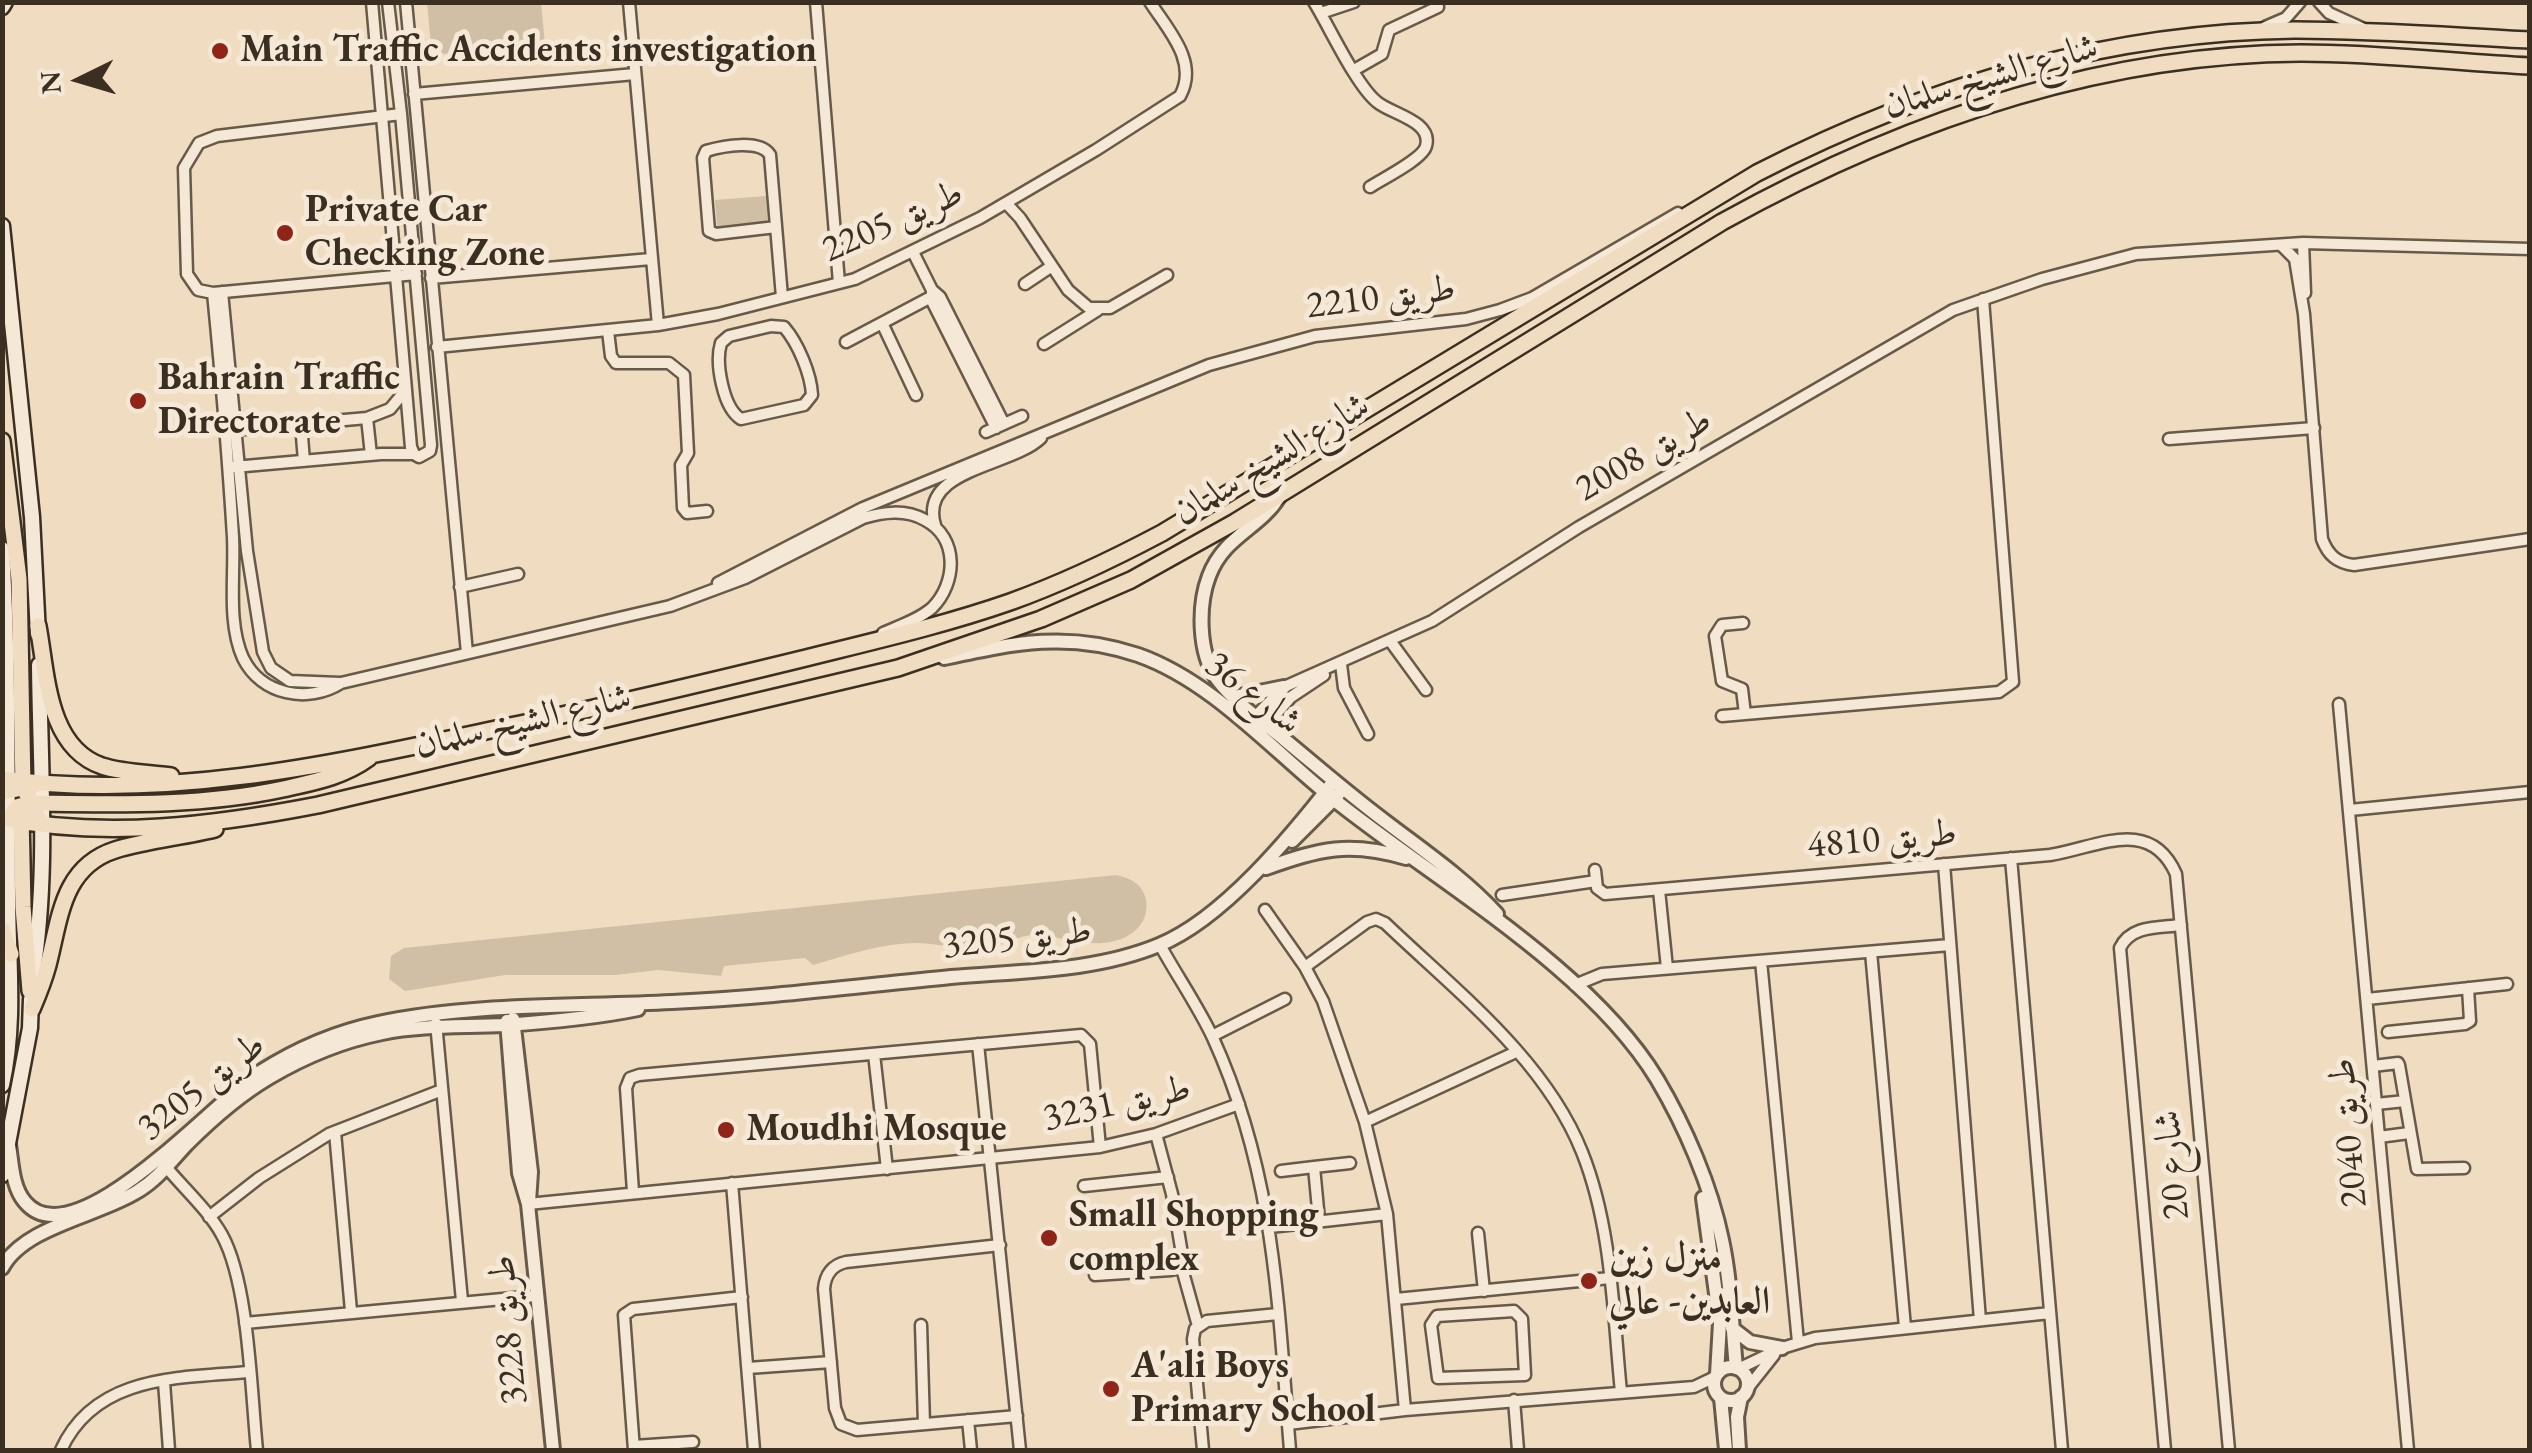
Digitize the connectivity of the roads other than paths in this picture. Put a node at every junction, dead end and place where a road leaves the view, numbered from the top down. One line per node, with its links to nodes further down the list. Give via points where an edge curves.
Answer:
1 (372, 2): 16 (street)
2 (388, 2): 15 (street)
3 (406, 2): 20 (street)
4 (629, 2): 19 (street)
5 (816, 2): 38 (street)
6 (1150, 2): 25 (street, طريق 2205, via 1186,65 1180,96)
7 (1354, 2): 10 (street)
8 (2300, 2): 13 (street, via 2273,25)
9 (2319, 2): 12 (street, via 2329,14)
10 (1317, 8): 18 (street)
11 (1438, 8): 18 (street, via 1392,28 1382,54)
12 (2372, 32): 13 (main road, شارع الشيخ سلمان); 14 (main road, شارع الشيخ سلمان)
13 (2238, 33): 24 (main road, شارع الشيخ سلمان, via 2088,53 1942,92 1818,142)
14 (2530, 40)
15 (395, 51): 16 (street); 21 (street)
16 (375, 53): 22 (street)
17 (2530, 66): 70 (main road, شارع الشيخ سلمان, via 2301,54 2220,59 2072,82 1928,124 1807,176 1722,222)
18 (1354, 70): 23 (street, via 1372,97 1418,125 1427,140 1419,156)
19 (634, 74): 20 (street); 32 (street)
20 (414, 94): 37 (street)
21 (402, 114): 22 (street); 34 (street)
22 (380, 116): 36 (street); 41 (street, via 217,136 192,150 183,174 186,274 198,290)
23 (1370, 187)
24 (1714, 198): 63 (street, طريق 2210, via 1516,304 1466,319 1279,343); 85 (main road, شارع الشيخ سلمان, via 1162,533 1010,602)
25 (1009, 201): 31 (street, طريق 2205); 33 (street)
26 (2, 226): 45 (main road)
27 (776, 227): 27 (street, via 766,148 706,152 709,231); 43 (street)
28 (2303, 242): 29 (street, طريق 2008); 30 (street, طريق 2008); 48 (street)
29 (2277, 244): 44 (street, طريق 2008, via 2136,254); 48 (street, via 2295,259)
30 (2530, 248)
31 (912, 252): 38 (street, طريق 2205); 42 (street)
32 (652, 259): 37 (street); 50 (street)
33 (1052, 266): 39 (street); 47 (street, via 1074,296)
34 (416, 274): 36 (street); 66 (street, via 431,445 426,456)
35 (1167, 275): 47 (street)
36 (395, 276): 41 (street); 56 (street)
37 (431, 278): 55 (street)
38 (840, 284): 43 (street, طريق 2205)
39 (1025, 284)
40 (2, 292): 45 (main road)
41 (217, 293): 62 (street)
42 (931, 294): 49 (street); 58 (street, via 940,296 995,428)
43 (782, 297): 46 (street, طريق 2205)
44 (1983, 299): 84 (street, طريق 2008, via 1936,320); 94 (street, via 2013,682 1999,692)
45 (11, 308): 81 (main road)
46 (738, 309): 50 (street, طريق 2205); 52 (street)
47 (1098, 310): 54 (street)
48 (2304, 314): 61 (street)
49 (882, 323): 53 (street); 57 (street)
50 (658, 325): 51 (street, طريق 2205)
51 (608, 330): 55 (street, طريق 2205); 71 (street, via 616,363 669,363 684,375 684,508)
52 (745, 333): 52 (street, via 724,338 718,350 736,417 810,400 810,379 788,331 776,326)
53 (846, 342)
54 (1044, 344)
55 (437, 347): 78 (street)
56 (406, 390): 59 (street); 66 (street)
57 (916, 396)
58 (1022, 416)
59 (368, 418): 60 (street); 67 (street)
60 (301, 424): 62 (street); 68 (street)
61 (2314, 428): 64 (street); 73 (street, via 2322,539 2335,559 2354,565)
62 (231, 431): 69 (street)
63 (1045, 433): 72 (street, طريق 2210, via 1028,449 945,484 933,504); 79 (street, طريق 2210, via 862,508)
64 (2169, 439)
65 (2, 441): 103 (main road, via 19,579 24,717)
66 (414, 454): 67 (street)
67 (371, 455): 68 (street)
68 (304, 461): 69 (street)
69 (234, 467): 74 (street); 75 (street)
70 (1280, 496): 88 (main road, شارع الشيخ سلمان, via 1131,580 1042,619); 92 (street, شارع 36, via 1227,545 1208,579 1207,657)
71 (708, 512)
72 (935, 527): 79 (street, طريق 2210, via 903,513 863,518); 85 (street, via 952,565 942,595 920,617)
73 (2530, 538)
74 (233, 539): 75 (street); 83 (street)
75 (246, 539): 82 (street)
76 (2, 549): 103 (main road)
77 (518, 574): 78 (street)
78 (460, 587): 86 (street)
79 (686, 600): 86 (street, طريق 2210)
80 (1743, 622): 94 (street, via 1722,626 1716,636 1722,681 1742,688)
81 (38, 626): 99 (main road, via 58,724 78,753 110,768); 100 (main road)
82 (258, 628): 83 (street); 89 (street, via 267,662 283,678)
83 (236, 629): 89 (street, via 244,659 267,685 301,695)
84 (1391, 642): 87 (street, طريق 2008); 91 (street)
85 (850, 647): 98 (main road, شارع الشيخ سلمان)
86 (467, 653): 89 (street, طريق 2210)
87 (1339, 665): 90 (street, طريق 2008); 96 (street, طريق 2008); 97 (street)
88 (898, 668): 96 (street, شارع 36, via 1040,640 1074,640 1170,668); 105 (main road, شارع الشيخ سلمان)
89 (341, 683)
90 (1284, 687): 92 (street); 96 (street, طريق 2008)
91 (1426, 690)
92 (1235, 697): 96 (street, شارع 36)
93 (2338, 704): 104 (street, طريق 2040)
94 (1744, 714): 95 (street)
95 (1722, 716)
96 (1257, 725): 101 (street, شارع 36)
97 (1368, 734)
98 (375, 754): 99 (main road, شارع الشيخ سلمان); 103 (main road, via 322,780 241,796 167,804)
99 (205, 781): 100 (main road, شارع الشيخ سلمان)
100 (40, 782): 103 (main road, شارع الشيخ سلمان)
101 (1334, 791): 108 (street, شارع 36); 110 (street, طريق 3205); 117 (street, شارع 36, via 1454,874)
102 (2530, 792): 104 (street)
103 (16, 798): 106 (main road, شارع الشيخ سلمان); 121 (main road); 128 (main road)
104 (2350, 810): 129 (street, طريق 2040)
105 (256, 817): 106 (main road, شارع الشيخ سلمان, via 123,830); 133 (main road, via 116,850 82,870 65,896)
106 (41, 824): 128 (main road)
107 (2011, 858): 109 (street, طريق 4810); 111 (street, طريق 4810, via 2131,838 2159,850); 185 (street)
108 (1415, 861): 110 (street, via 1332,847); 117 (street, شارع 36)
109 (1944, 864): 112 (street, طريق 4810); 119 (street)
110 (1259, 871): 118 (street, طريق 3205)
111 (2176, 874): 115 (street, شارع 20)
112 (1659, 890): 113 (street, طريق 4810, via 1605,894 1595,876); 124 (street)
113 (1502, 895)
114 (1264, 910): 123 (street)
115 (2182, 925): 228 (street, via 2136,931 2120,948); 229 (street, شارع 20)
116 (2, 929): 121 (main road)
117 (1519, 938): 126 (street, شارع 36)
118 (1160, 945): 131 (street, طريق 3205, via 1097,964); 138 (street)
119 (1950, 946): 120 (street); 187 (street)
120 (1871, 952): 122 (street); 192 (street)
121 (11, 954): 143 (main road)
122 (1761, 961): 124 (street); 193 (street)
123 (1305, 967): 140 (street, via 1367,922 1385,922); 148 (street)
124 (1666, 968): 126 (street, via 1602,974)
125 (2507, 984): 127 (street)
126 (1575, 985): 153 (street, شارع 36, via 1642,1057)
127 (2468, 988): 129 (street); 137 (street, via 2471,1015 2465,1024)
128 (30, 991): 133 (main road)
129 (2367, 998): 142 (street, طريق 2040)
130 (1285, 999): 138 (street)
131 (669, 1003): 132 (street, طريق 3205); 136 (street, طريق 3205, via 604,1016)
132 (546, 1007): 134 (street, طريق 3205); 136 (street)
133 (32, 1009): 154 (main road)
134 (497, 1011): 135 (street, طريق 3205); 136 (street)
135 (436, 1021): 136 (street, طريق 3205); 144 (street); 158 (street, طريق 3205, via 329,1047 267,1078)
136 (511, 1022): 168 (street, طريق 3228, via 520,1173)
137 (2388, 1032)
138 (1212, 1036): 146 (street)
139 (978, 1044): 141 (street); 155 (street, via 1087,1038); 156 (street)
140 (1516, 1052): 148 (street); 178 (street, via 1582,1149)
141 (874, 1054): 161 (street); 167 (street, via 633,1076 626,1088)
142 (2373, 1066): 145 (street, via 2398,1062); 147 (street, طريق 2040)
143 (2, 1085)
144 (442, 1090): 149 (street); 183 (street)
145 (2404, 1101): 147 (street); 150 (street)
146 (1239, 1104): 151 (street, طريق 3231); 172 (street)
147 (2376, 1104): 152 (street, طريق 2040)
148 (1365, 1122): 169 (street)
149 (335, 1132): 170 (street); 184 (street)
150 (2410, 1133): 152 (street); 160 (street, via 2417,1169)
151 (1156, 1134): 155 (street, طريق 3231); 164 (street)
152 (2379, 1137): 230 (street, طريق 2040)
153 (1686, 1138): 191 (street, شارع 36, via 1722,1238); 199 (street, شارع 36, via 1711,1242 1720,1323)
154 (9, 1142): 158 (street, طريق 3205, via 16,1186 25,1203 47,1215 106,1198); 163 (main road)
155 (1100, 1147): 156 (street, طريق 3231)
156 (990, 1158): 161 (street, طريق 3231); 174 (street)
157 (1350, 1162): 159 (street)
158 (162, 1163): 170 (street); 176 (street, طريق 3205, via 154,1180 110,1207 33,1238)
159 (1314, 1167): 162 (street); 171 (street)
160 (2464, 1168)
161 (887, 1169): 165 (street, طريق 3231)
162 (1281, 1171)
163 (2, 1175)
164 (1168, 1176): 166 (street); 175 (street)
165 (732, 1184): 167 (street, طريق 3231); 181 (street)
166 (1084, 1186)
167 (633, 1192): 168 (street, طريق 3231)
168 (528, 1204): 180 (street, طريق 3228)
169 (1387, 1214): 171 (street); 182 (street)
170 (209, 1217): 188 (street, via 227,1248)
171 (1320, 1220): 172 (street)
172 (1270, 1227): 186 (street)
173 (1478, 1234): 179 (street)
174 (1000, 1245): 195 (street, via 834,1267 824,1289); 209 (street)
175 (1180, 1265): 177 (street); 190 (street)
176 (2, 1268)
177 (1094, 1275)
178 (1610, 1278): 179 (street); 203 (street)
179 (1484, 1290): 182 (street)
180 (535, 1296): 183 (street); 218 (street, طريق 3228)
181 (742, 1297): 196 (street); 214 (street, via 624,1315)
182 (1396, 1299): 208 (street)
183 (462, 1301): 184 (street)
184 (351, 1311): 188 (street)
185 (2050, 1313): 187 (street); 227 (street)
186 (1278, 1314): 190 (street); 212 (street)
187 (1980, 1320): 192 (street)
188 (245, 1323): 198 (street)
189 (921, 1325): 211 (street)
190 (1198, 1326): 222 (street, via 1193,1339)
191 (1732, 1328): 194 (street, via 1750,1342); 197 (street, شارع 36)
192 (1906, 1328): 193 (street)
193 (1798, 1342): 194 (street)
194 (1782, 1348): 197 (street); 204 (street)
195 (831, 1362): 196 (street); 211 (street, via 836,1414 846,1428)
196 (748, 1368): 219 (street)
197 (1737, 1369): 199 (street); 204 (street, via 1746,1378)
198 (249, 1372): 201 (street); 217 (street)
199 (1716, 1375): 202 (street); 205 (street)
200 (1488, 1378): 200 (street, via 1524,1375 1519,1313 1433,1320 1438,1378); 207 (street)
201 (164, 1382): 215 (street, via 135,1385 97,1403); 216 (street)
202 (1694, 1386): 203 (street); 205 (street)
203 (1621, 1392): 206 (street)
204 (1744, 1393): 205 (street, via 1731,1401); 226 (street)
205 (1719, 1396): 225 (street)
206 (1514, 1400): 207 (street); 224 (street)
207 (1491, 1403): 208 (street)
208 (1405, 1410): 212 (street)
209 (1017, 1416): 210 (street); 221 (street)
210 (968, 1420): 211 (street); 220 (street)
211 (924, 1424)
212 (1288, 1424): 223 (street)
213 (693, 1442): 214 (street)
214 (634, 1448)
215 (61, 1450)
216 (169, 1450)
217 (257, 1450)
218 (552, 1450)
219 (754, 1450)
220 (971, 1450)
221 (1020, 1450)
222 (1204, 1450)
223 (1290, 1450)
224 (1518, 1450)
225 (1726, 1450)
226 (1739, 1450)
227 (2062, 1450)
228 (2166, 1450)
229 (2229, 1450)
230 (2408, 1450)

